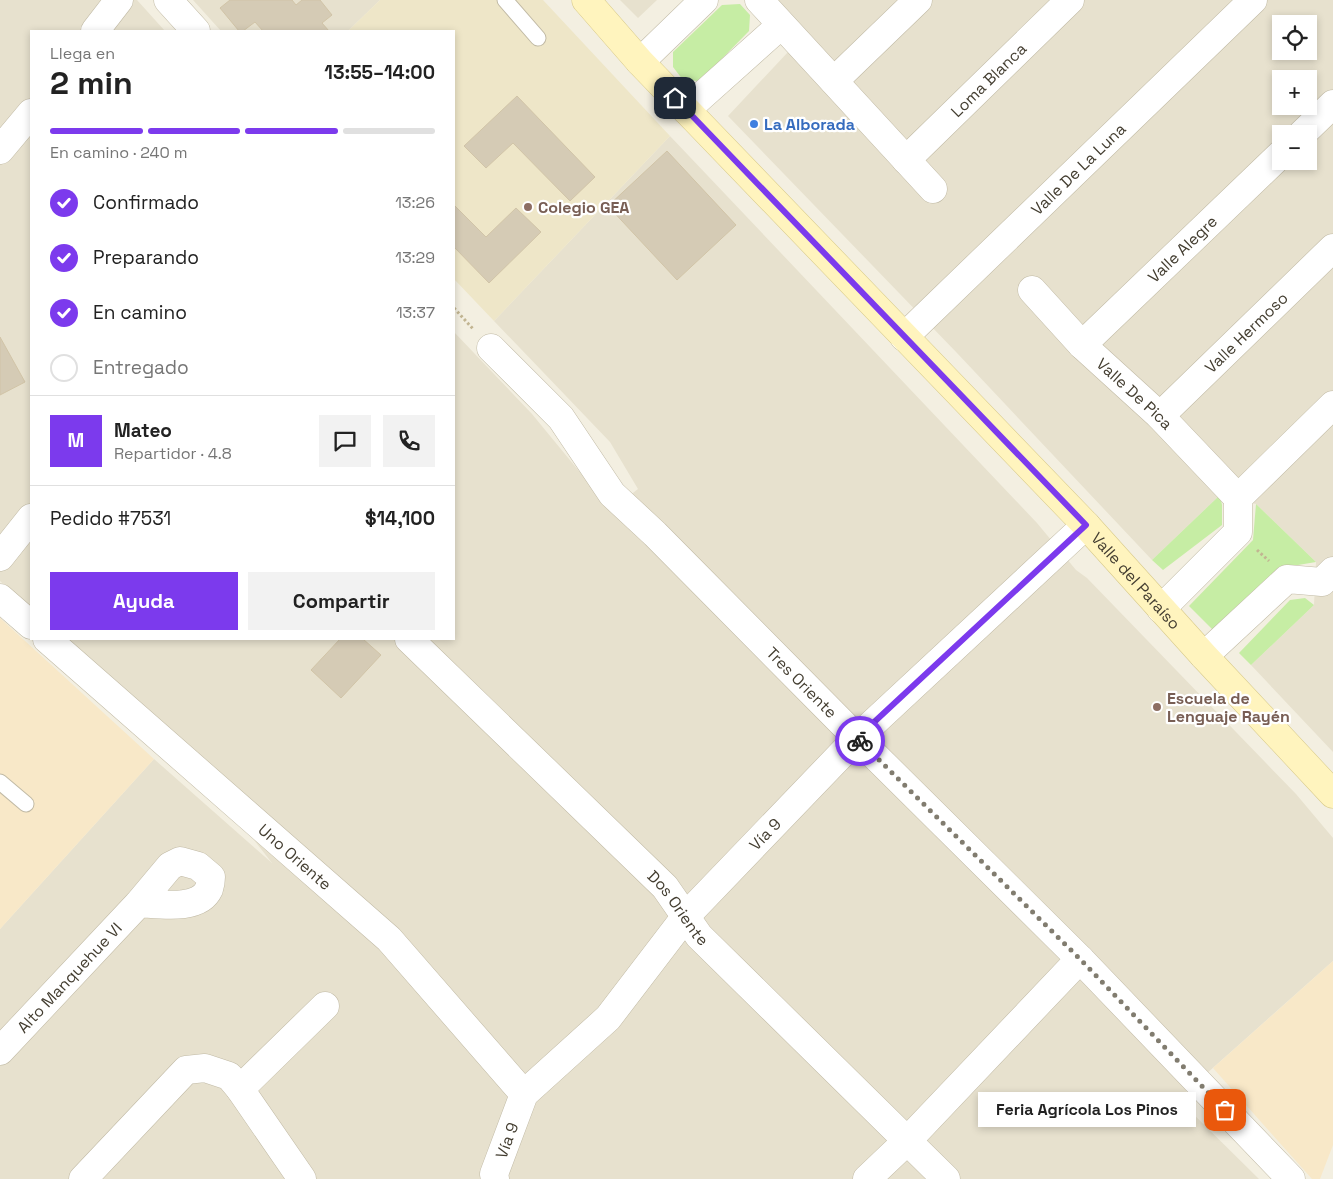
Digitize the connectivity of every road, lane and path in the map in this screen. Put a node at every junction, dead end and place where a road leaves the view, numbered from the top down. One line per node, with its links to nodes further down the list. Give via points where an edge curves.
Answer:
1 (119, 0): 11 (street)
2 (168, 0): 12 (street)
3 (505, 0): 13 (lane)
4 (586, 0): 14 (street, Valle del Paraíso)
5 (704, 0): 14 (street)
6 (759, 0): 10 (street)
7 (918, 0): 15 (street)
8 (1070, 0): 21 (street, Loma Blanca)
9 (1253, 0): 26 (street, Valle De La Luna)
10 (782, 25): 15 (street); 17 (street)
11 (96, 30)
12 (195, 30)
13 (538, 38)
14 (640, 62): 17 (street, Valle del Paraíso)
15 (834, 81): 21 (street)
16 (1333, 104): 19 (street)
17 (686, 110): 26 (street, Valle del Paraíso)
18 (30, 114): 20 (street)
19 (1311, 125)
20 (0, 150)
21 (906, 160): 23 (street)
22 (1272, 163): 27 (street, Valle Alegre)
23 (933, 189)
24 (1333, 248): 30 (street, Valle Hermoso)
25 (1032, 290): 27 (street, Valle De Pica)
26 (904, 337): 33 (street, Valle del Paraíso)
27 (1082, 345): 30 (street, Valle De Pica)
28 (491, 348): 44 (street, Tres Oriente, via 561,418 612,494)
29 (1333, 405): 31 (street)
30 (1160, 416): 31 (street, Valle De Pica)
31 (1238, 498): 34 (street)
32 (30, 519): 35 (street)
33 (1086, 525): 39 (street, Valle del Paraíso); 44 (street, Vía 9)
34 (1238, 532): 36 (path); 39 (street)
35 (0, 557)
36 (1287, 579): 37 (street); 43 (street)
37 (1329, 582)
38 (0, 598): 40 (street)
39 (1161, 609): 43 (street, Valle del Paraíso)
40 (30, 624)
41 (48, 640): 54 (street, Uno Oriente, via 389,939)
42 (410, 640): 49 (street, Dos Oriente, via 665,887)
43 (1204, 656): 46 (street, Valle del Paraíso)
44 (857, 738): 49 (street, Vía 9); 50 (street, Tres Oriente)
45 (0, 782): 47 (lane)
46 (1333, 794)
47 (26, 804)
48 (139, 903): 52 (street, Alto Manquehue VI)
49 (686, 916): 54 (street, Vía 9, via 608,1018); 55 (street, Dos Oriente, via 699,936)
50 (1080, 959): 55 (street); 61 (street, Tres Oriente)
51 (325, 1006): 53 (street)
52 (0, 1051)
53 (240, 1089): 56 (street, via 229,1076 205,1068 186,1070); 57 (street)
54 (524, 1094): 58 (street, Vía 9, via 494,1174)
55 (908, 1140): 59 (street); 60 (street, Dos Oriente)
56 (88, 1177)
57 (302, 1179)
58 (495, 1179)
59 (867, 1179)
60 (946, 1179)
61 (1292, 1179)

